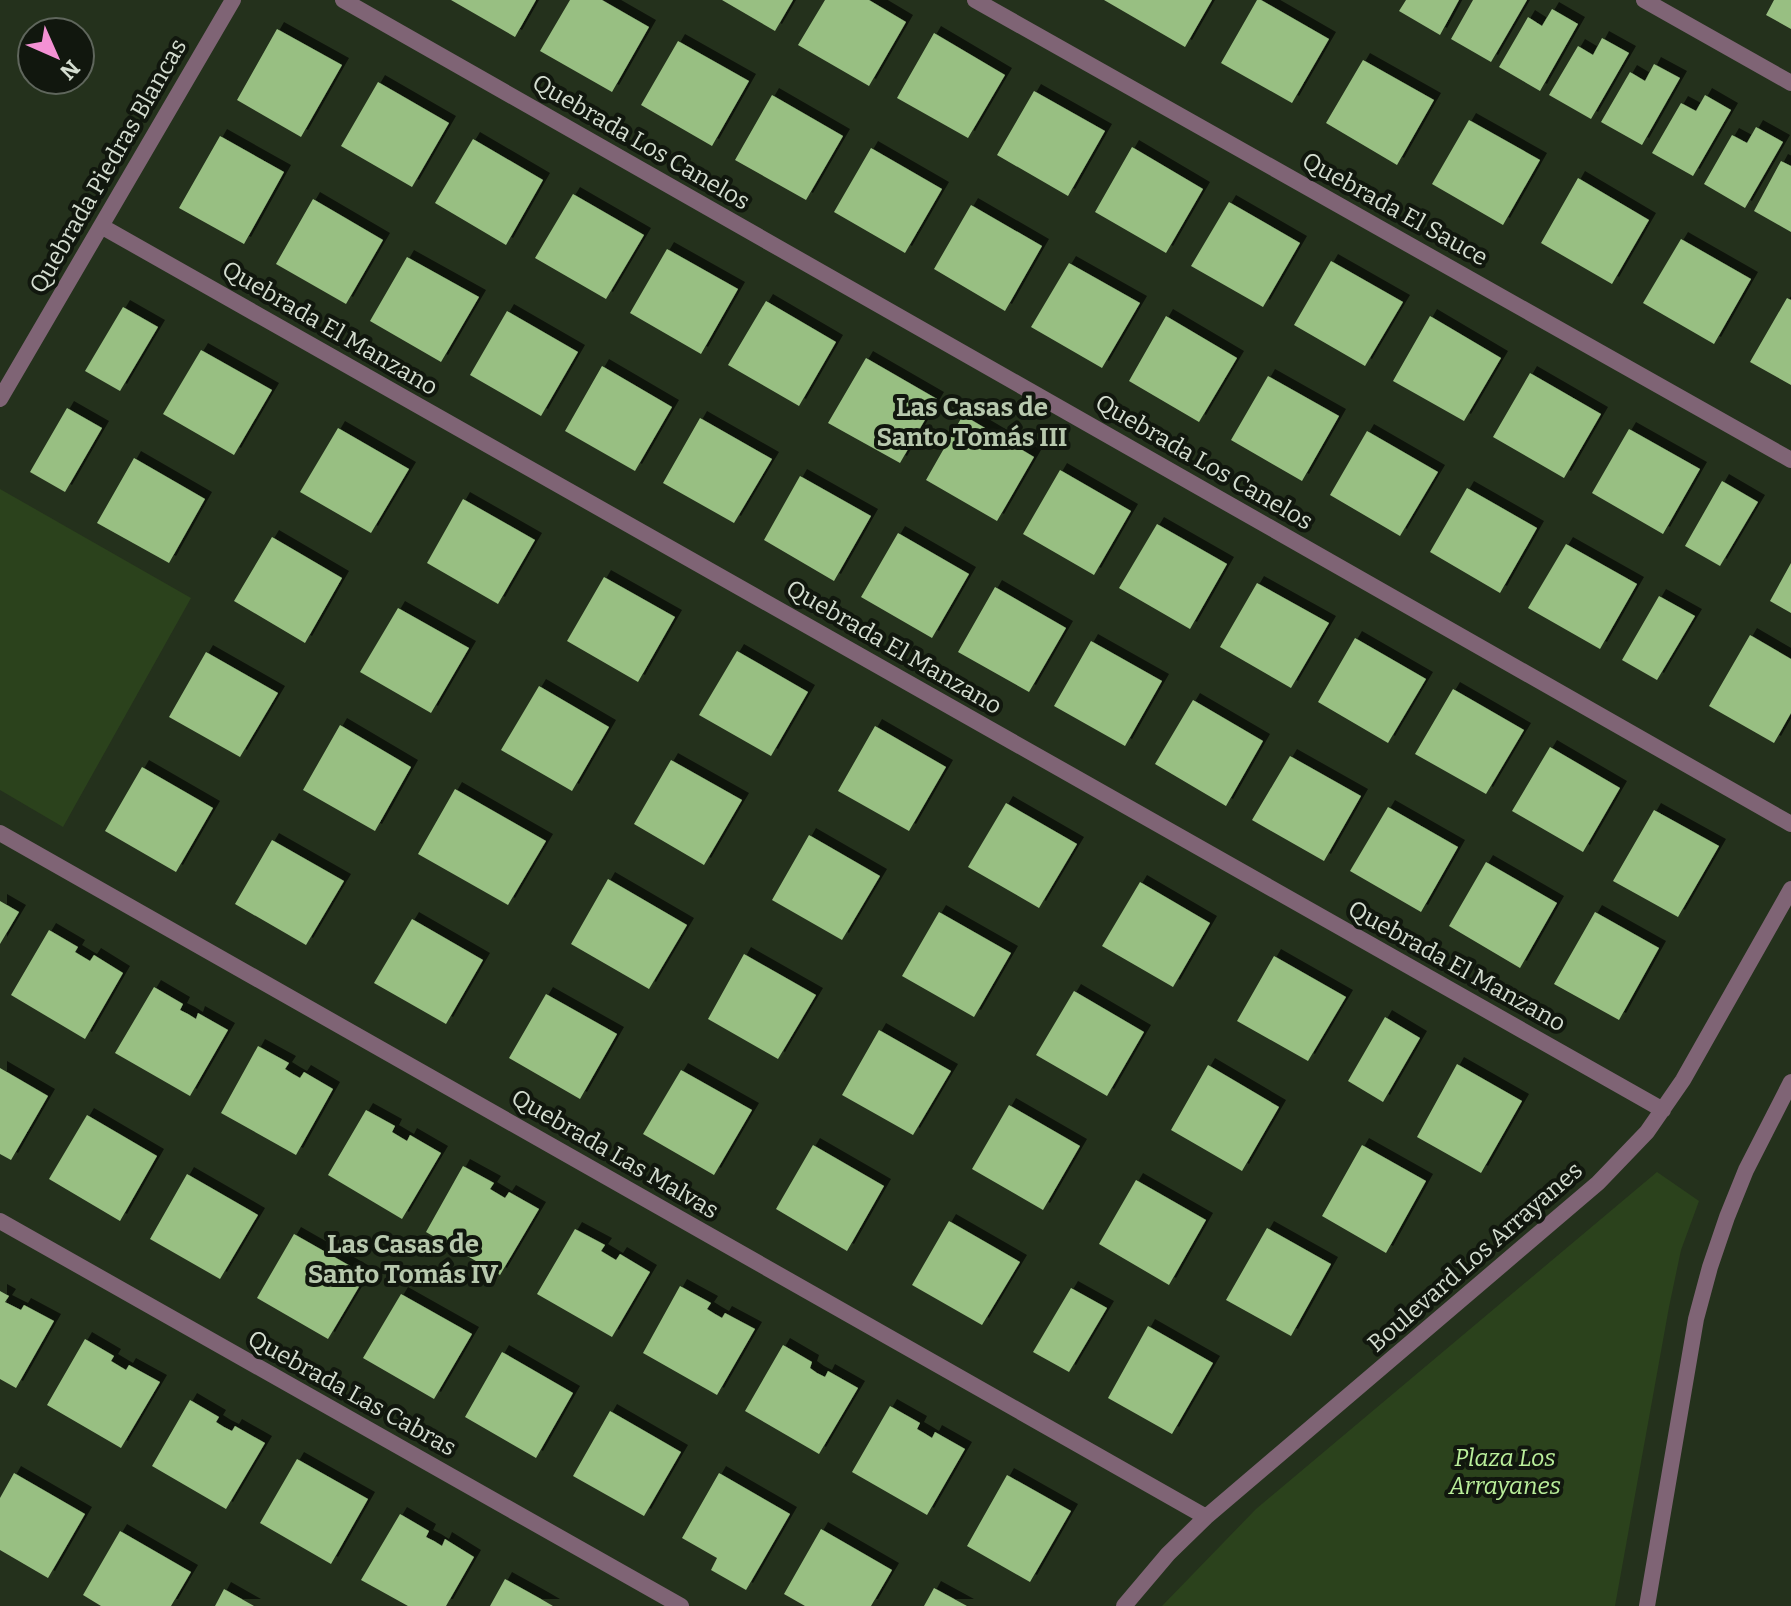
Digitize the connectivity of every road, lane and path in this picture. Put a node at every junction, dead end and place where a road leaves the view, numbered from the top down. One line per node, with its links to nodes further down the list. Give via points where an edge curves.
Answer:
1 (233, 0): 6 (street, Quebrada Piedras Blancas)
2 (343, 0): 9 (street, Quebrada Los Canelos)
3 (975, 0): 8 (street, Quebrada El Sauce)
4 (1644, 0): 5 (street)
5 (1791, 83)
6 (101, 226): 7 (street, Quebrada Piedras Blancas); 13 (street, Quebrada El Manzano)
7 (0, 399)
8 (1791, 460)
9 (1791, 824)
10 (0, 833): 15 (street, Quebrada Las Malvas)
11 (1791, 889): 13 (street, Boulevard Los Arrayanes)
12 (1791, 1082): 18 (street, via 1746,1170 1710,1267 1696,1319)
13 (1663, 1110): 15 (street, Boulevard Los Arrayanes, via 1598,1183)
14 (0, 1221): 16 (street, Quebrada Las Cabras)
15 (1206, 1517): 17 (street, Boulevard Los Arrayanes)
16 (681, 1606)
17 (1124, 1606)
18 (1647, 1606)

